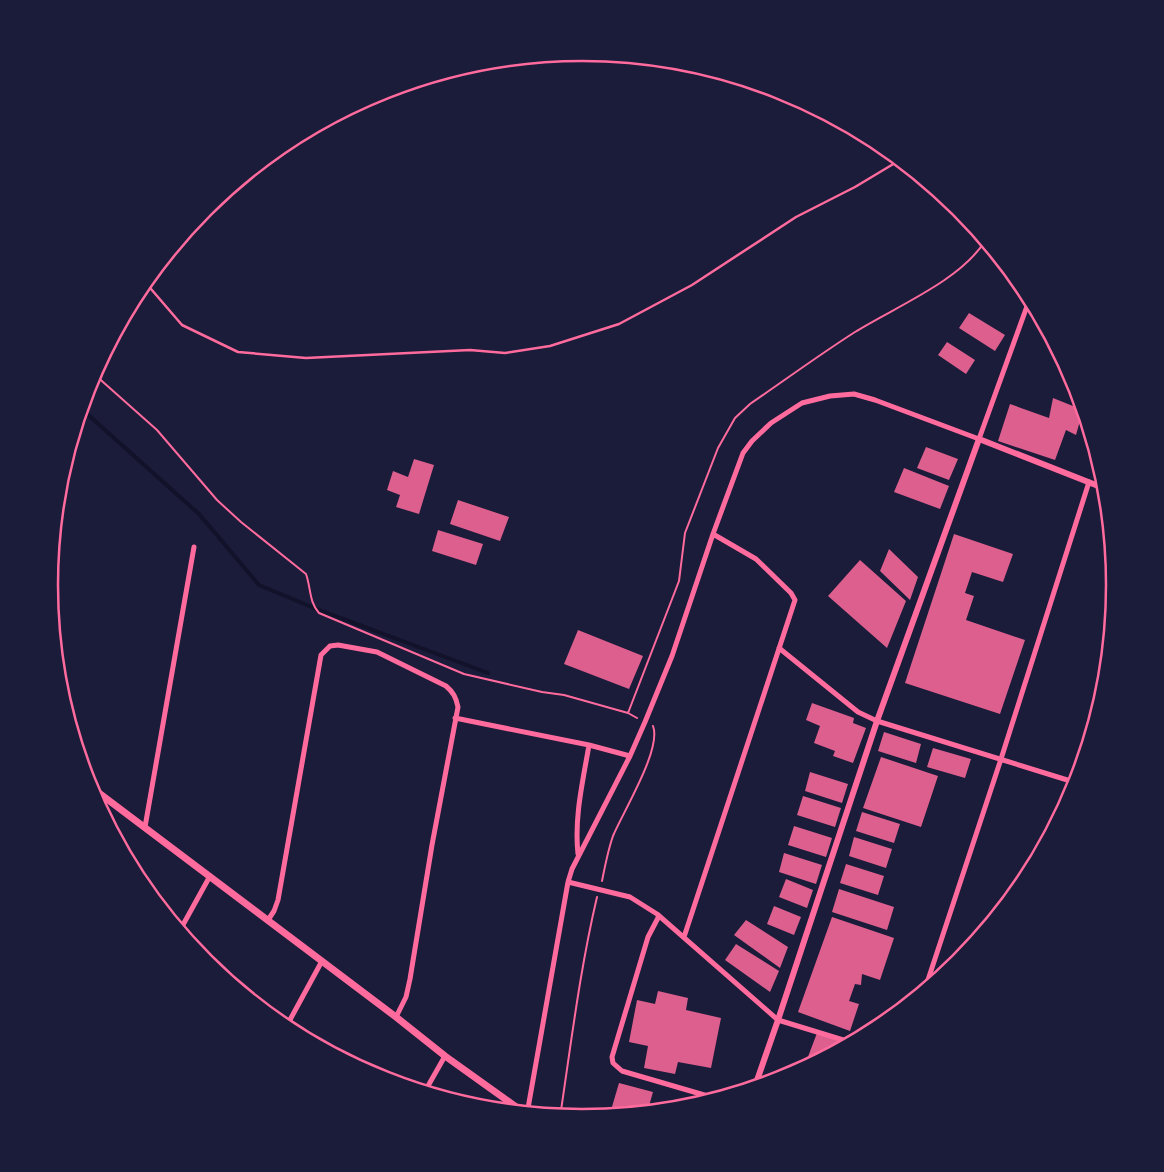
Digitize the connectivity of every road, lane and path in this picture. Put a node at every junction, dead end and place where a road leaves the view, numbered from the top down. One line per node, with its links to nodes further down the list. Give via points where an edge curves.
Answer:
1 (893, 164): 3 (lane, via 796,217 692,285 619,324 550,346 506,353 470,350 306,358 238,352 182,325)
2 (981, 246): 12 (path, via 968,261 946,277 855,332 750,404 735,418 718,448 685,533 679,581)
3 (151, 289)
4 (1026, 308): 6 (street)
5 (100, 379): 12 (path, via 157,430 217,500 306,574 311,599 318,613 464,674 564,695)
6 (979, 439): 7 (street); 9 (street, via 854,394 830,396 802,404 771,423 743,453); 14 (street)
7 (1089, 482): 8 (street); 18 (street)
8 (1096, 485)
9 (712, 534): 11 (street, via 756,559 791,593 795,600); 15 (street, via 672,656)
10 (194, 547): 21 (street)
11 (779, 648): 14 (street, via 858,712); 29 (street)
12 (628, 713): 15 (path)
13 (456, 718): 16 (street); 27 (street, via 458,706 452,691 377,652 338,645 330,646 321,655 278,900); 32 (street, via 410,979)
14 (877, 721): 18 (street); 33 (street)
15 (644, 722): 17 (street); 25 (path, via 653,727 652,753 613,838)
16 (589, 745): 17 (street); 22 (street, via 577,814)
17 (630, 756): 22 (street)
18 (1001, 759): 19 (street); 31 (street)
19 (1069, 781)
20 (100, 794): 21 (main road)
21 (145, 826): 23 (main road)
22 (578, 855): 24 (street)
23 (210, 876): 27 (main road); 28 (street)
24 (568, 882): 25 (street); 41 (street)
25 (600, 890): 26 (street, via 630,897); 42 (path, via 589,932)
26 (659, 916): 29 (street); 39 (street, via 648,937 612,1057 622,1071)
27 (268, 920): 30 (main road)
28 (183, 925)
29 (684, 938): 33 (street)
30 (322, 961): 32 (main road); 34 (street)
31 (928, 980)
32 (396, 1017): 36 (main road)
33 (778, 1020): 35 (street); 37 (street)
34 (289, 1021)
35 (844, 1040)
36 (445, 1056): 38 (street); 40 (main road)
37 (756, 1081)
38 (427, 1087)
39 (706, 1095)
40 (515, 1106)
41 (527, 1107)
42 (561, 1109)

